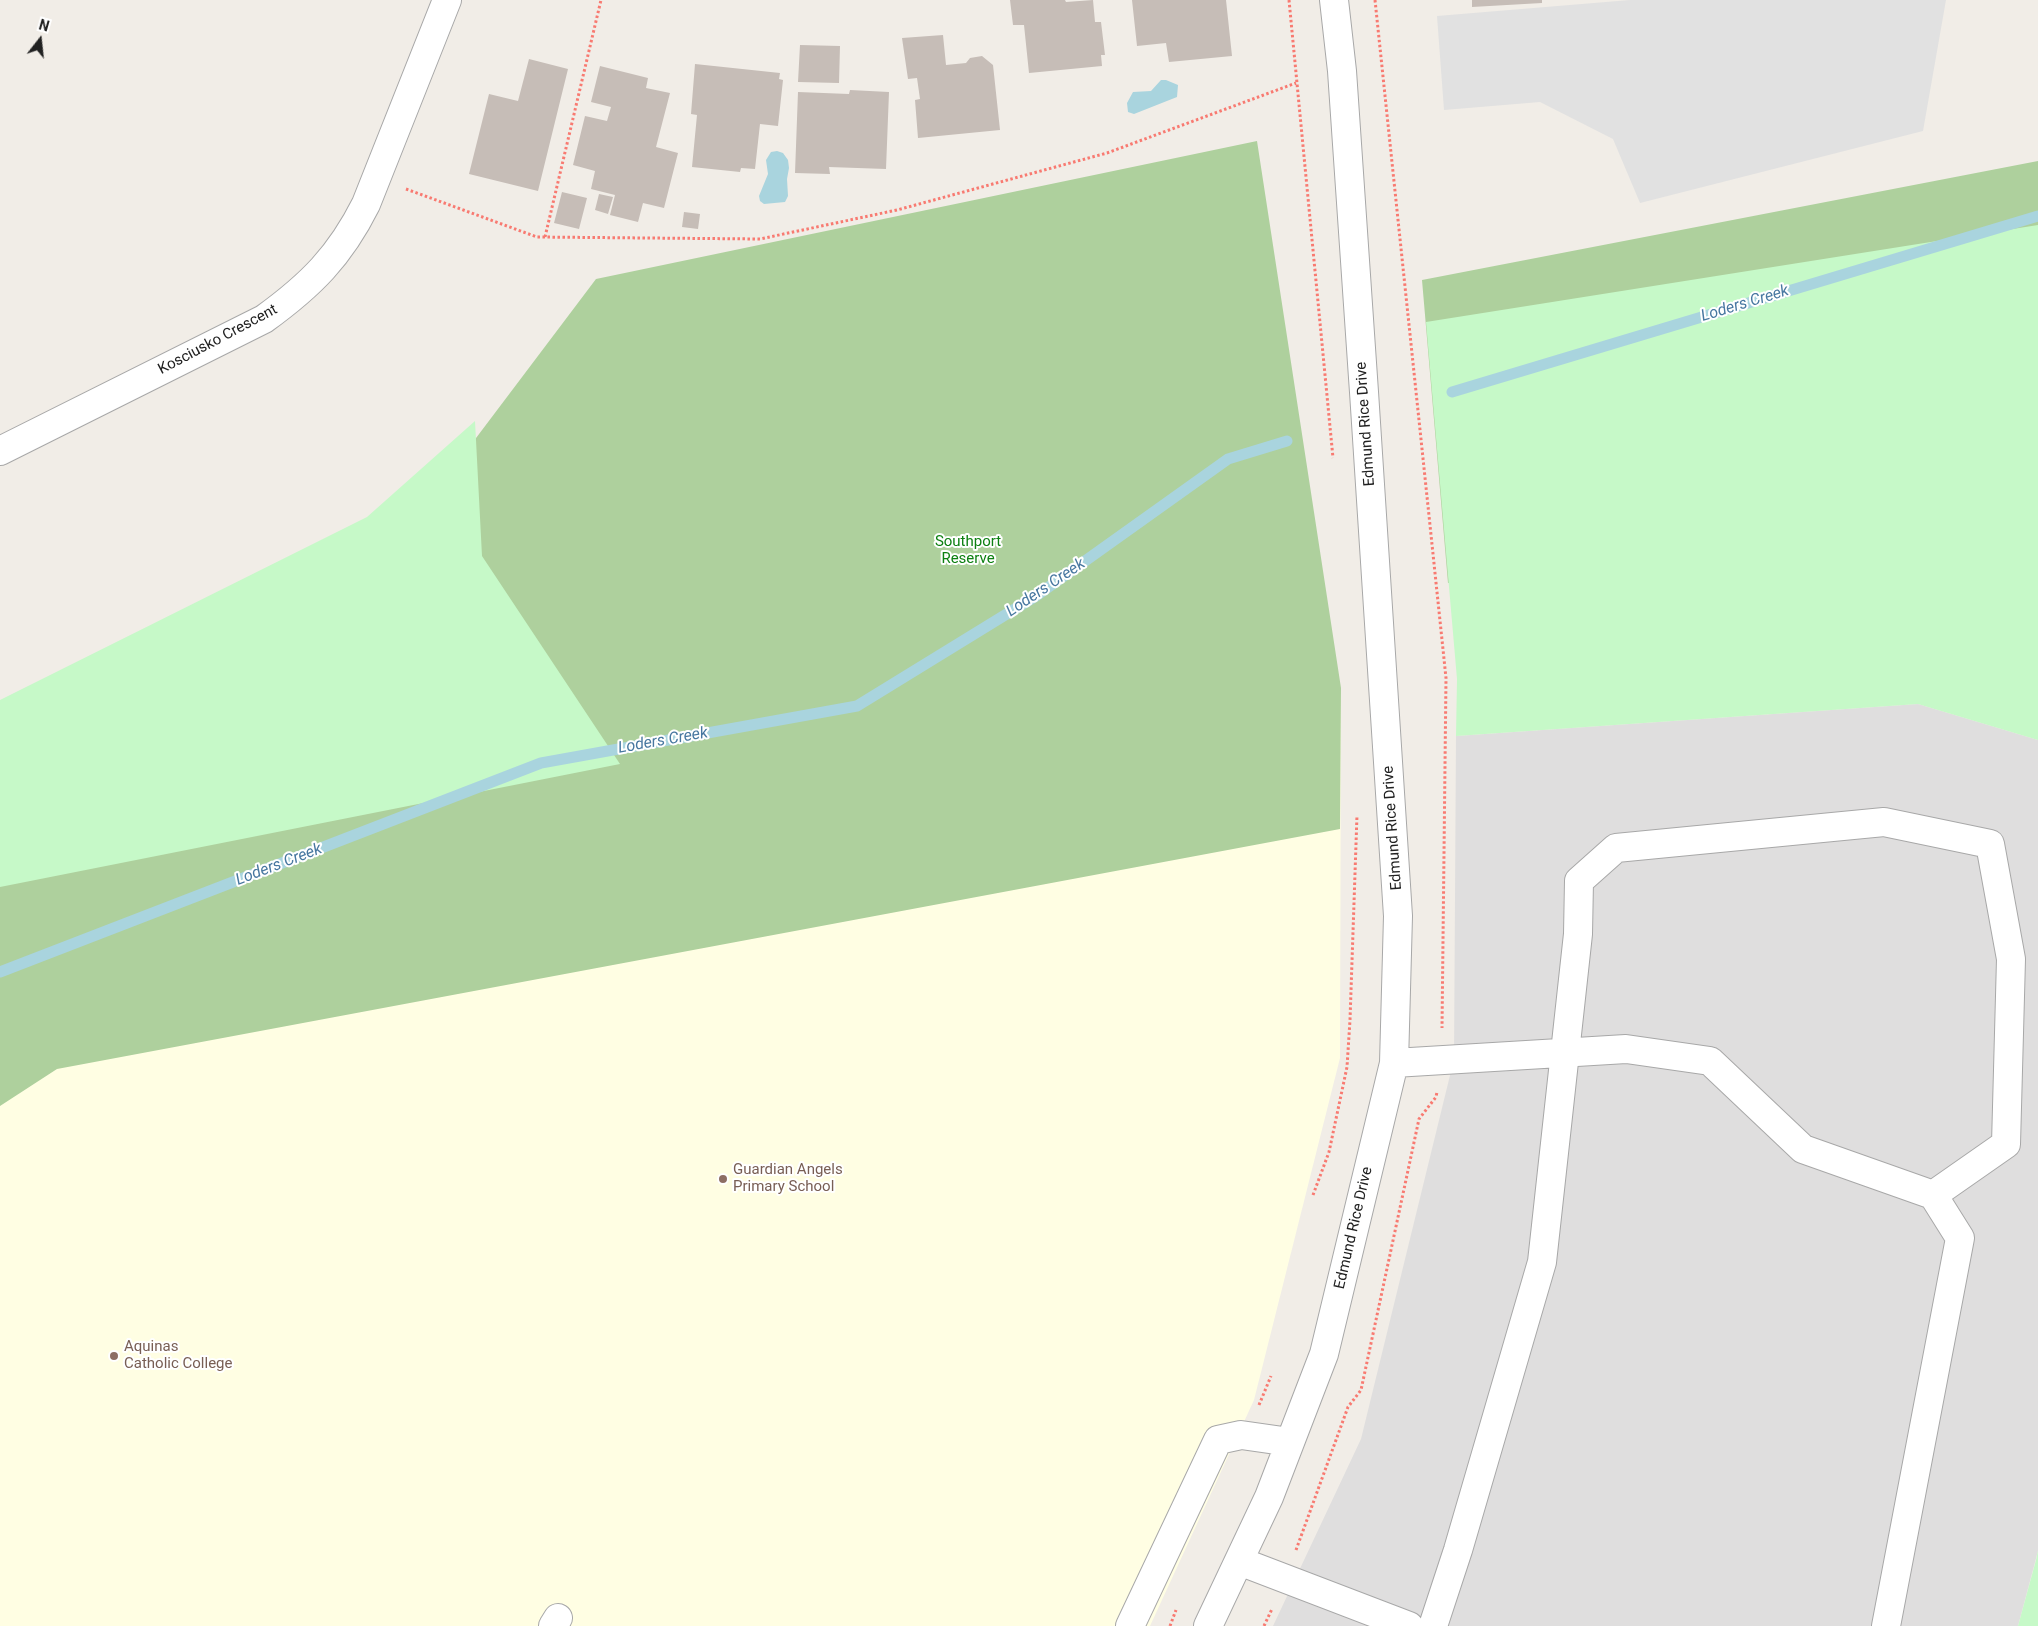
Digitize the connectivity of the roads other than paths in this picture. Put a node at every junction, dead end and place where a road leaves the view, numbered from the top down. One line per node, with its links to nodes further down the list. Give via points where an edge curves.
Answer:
1 (447, 0): 3 (street, Kosciusko Crescent, via 377,179 352,232 328,264 294,297 264,319)
2 (1334, 0): 5 (street, Edmund Rice Drive, via 1342,71 1398,916)
3 (0, 451)
4 (1564, 1053): 5 (street); 6 (street, via 1626,1049 1710,1061 1802,1149); 6 (street, via 1578,934 1579,881 1616,848 1884,822 1990,844 2011,959 2006,1144); 12 (street, via 1542,1262 1458,1550)
5 (1394, 1063): 7 (street, Edmund Rice Drive, via 1324,1354)
6 (1933, 1195): 13 (street, via 1960,1238)
7 (1290, 1442): 8 (street, Edmund Rice Drive, via 1269,1497); 10 (street, via 1241,1435 1218,1440)
8 (1239, 1560): 9 (street); 11 (street, Edmund Rice Drive)
9 (1403, 1625)
10 (1130, 1626)
11 (1208, 1626)
12 (1432, 1626)
13 (1886, 1626)

